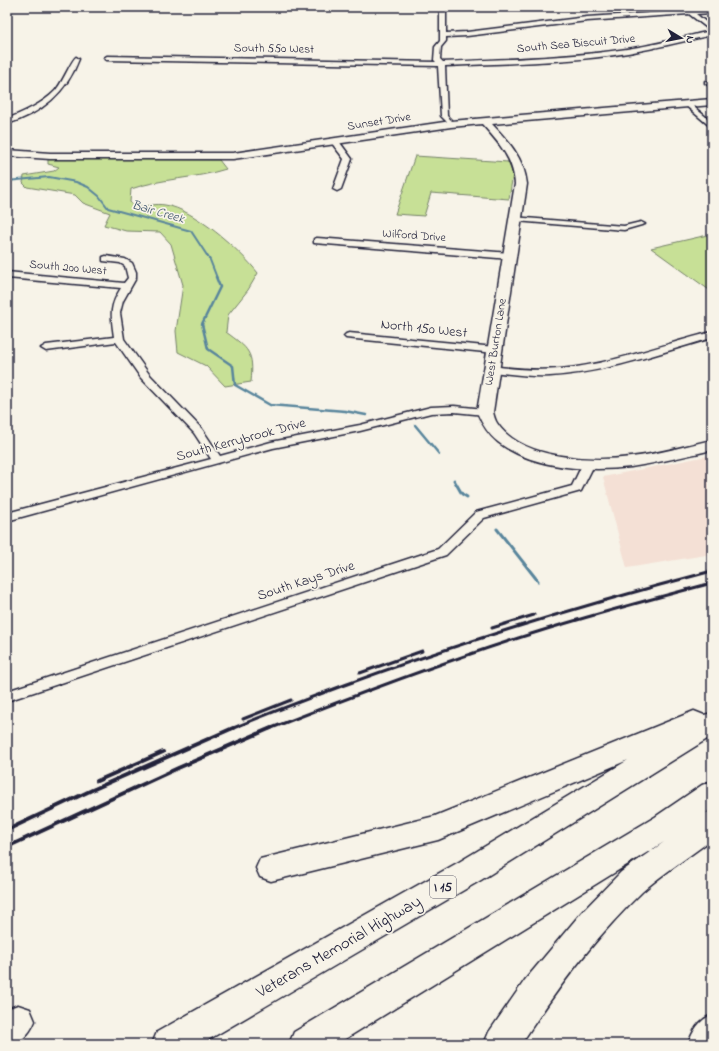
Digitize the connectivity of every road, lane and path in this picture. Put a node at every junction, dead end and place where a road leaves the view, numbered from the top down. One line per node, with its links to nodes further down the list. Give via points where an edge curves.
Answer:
1 (443, 7): 7 (street)
2 (616, 11): 5 (street)
3 (712, 11): 4 (street)
4 (690, 12): 5 (street); 6 (street)
5 (621, 16): 7 (street, via 467,34)
6 (712, 32): 10 (street, South Sea Biscuit Drive, via 629,52 478,63)
7 (443, 34): 10 (street, via 437,54)
8 (107, 58): 10 (street, South 550 West)
9 (76, 59): 14 (street, via 70,78 59,92 39,106)
10 (440, 63): 15 (street, via 444,116)
11 (712, 102): 12 (main road, Sunset Drive)
12 (687, 104): 13 (main road, Sunset Drive); 16 (street)
13 (484, 121): 15 (main road, Sunset Drive); 20 (main road, West Burton Lane, via 514,155 521,170)
14 (7, 122)
15 (451, 124): 17 (main road, Sunset Drive)
16 (712, 126)
17 (335, 142): 18 (main road, Sunset Drive, via 233,156 50,156); 19 (street, via 348,159)
18 (7, 153)
19 (337, 189)
20 (516, 219): 21 (street, via 624,228); 23 (main road, West Burton Lane)
21 (641, 224)
22 (317, 241): 23 (street, Wilford Drive)
23 (510, 256): 31 (main road, West Burton Lane)
24 (106, 259): 26 (street, via 122,261 129,265 132,278)
25 (7, 275): 26 (street, South 200 West)
26 (128, 286): 29 (street, via 118,301 115,313)
27 (712, 335): 32 (street, via 596,367 568,372 533,373)
28 (349, 336): 31 (street, North 150 West)
29 (119, 339): 30 (street); 35 (street, via 145,376 198,431)
30 (46, 348)
31 (495, 350): 32 (main road, West Burton Lane)
32 (492, 369): 33 (main road, West Burton Lane)
33 (485, 412): 35 (street, South Kerrybrook Drive, via 431,410 360,428 271,445); 36 (main road, via 490,426 508,442 525,452)
34 (712, 446): 36 (main road, via 631,462)
35 (217, 460): 37 (street, South Kerrybrook Drive)
36 (589, 463): 38 (street, South Kays Drive, via 577,488 480,515 442,552)
37 (7, 517)
38 (7, 696)
39 (712, 713): 43 (highway, via 438,828)
40 (712, 724): 45 (highway, Veterans Memorial Highway / I 15, via 470,872)
41 (712, 794): 46 (highway, via 665,826)
42 (712, 824): 47 (highway, via 667,854 627,887 593,922 537,991)
43 (271, 868)
44 (712, 1028): 48 (main road)
45 (169, 1044)
46 (306, 1044)
47 (501, 1044)
48 (701, 1044)

